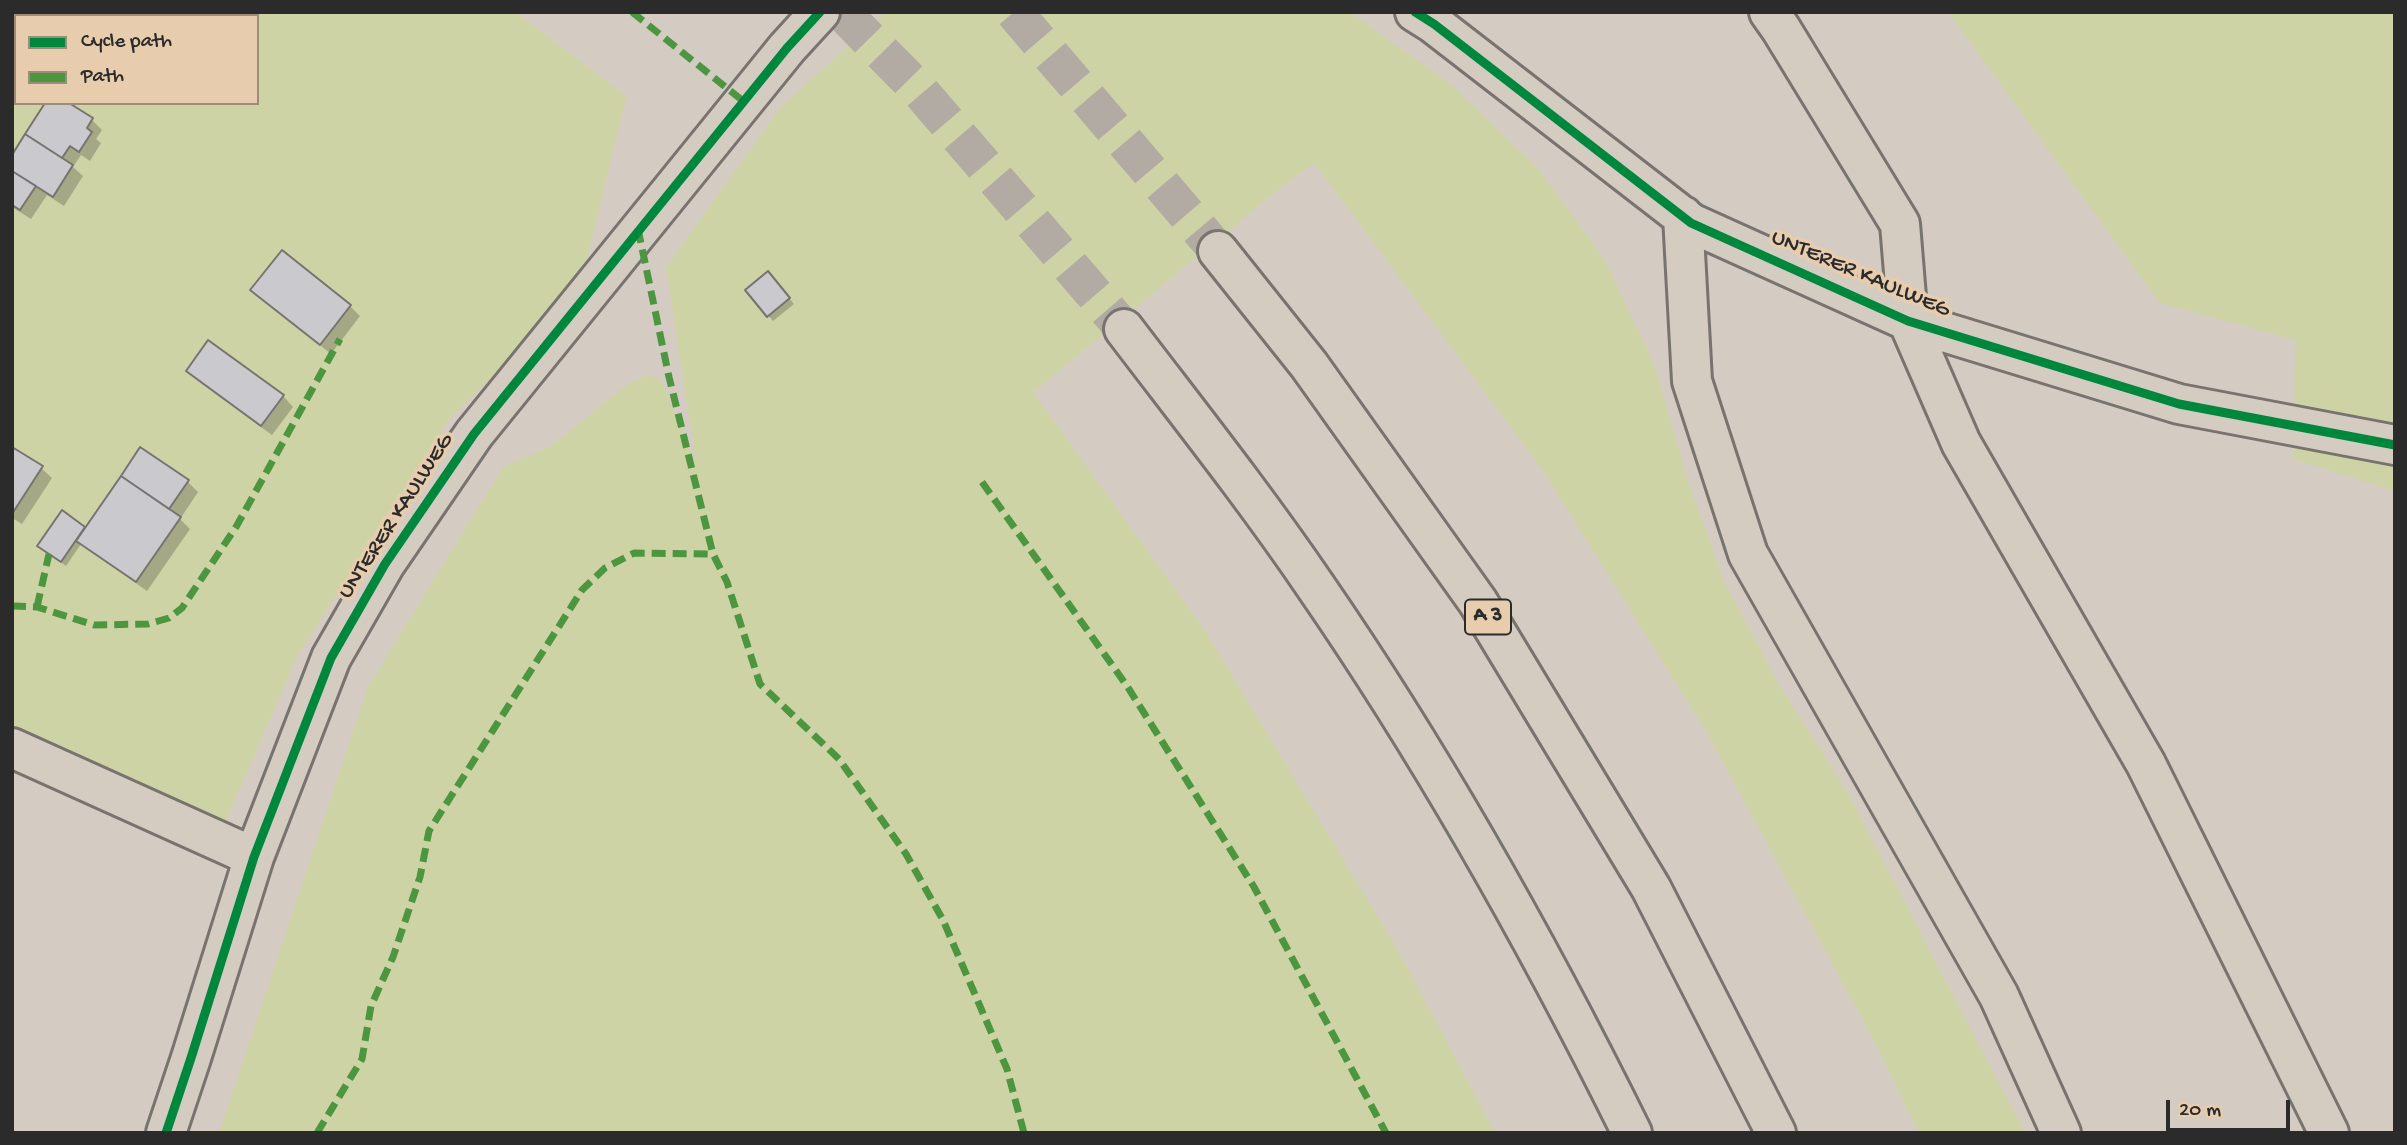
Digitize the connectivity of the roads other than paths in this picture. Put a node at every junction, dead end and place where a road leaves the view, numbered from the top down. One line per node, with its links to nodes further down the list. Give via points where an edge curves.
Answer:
1 (820, 12): 10 (main road, UNTERER KAULWEG, via 474,434 385,564 331,657)
2 (1415, 12): 4 (main road, UNTERER KAULWEG)
3 (1769, 12): 6 (main road, via 1900,224)
4 (1683, 216): 6 (main road, UNTERER KAULWEG); 14 (main road, via 1692,381 1748,554 1999,996)
5 (1218, 251): 13 (main road, A 3, via 1309,365 1478,602 1651,888)
6 (1908, 321): 8 (main road, UNTERER KAULWEG, via 2179,404); 15 (main road, via 1961,443 2146,764)
7 (1124, 329): 12 (main road, via 1236,474 1374,676 1524,926)
8 (2395, 445)
9 (12, 748): 10 (main road)
10 (254, 857): 11 (main road, UNTERER KAULWEG)
11 (166, 1133)
12 (1632, 1133)
13 (1776, 1133)
14 (2061, 1133)
15 (2329, 1133)

